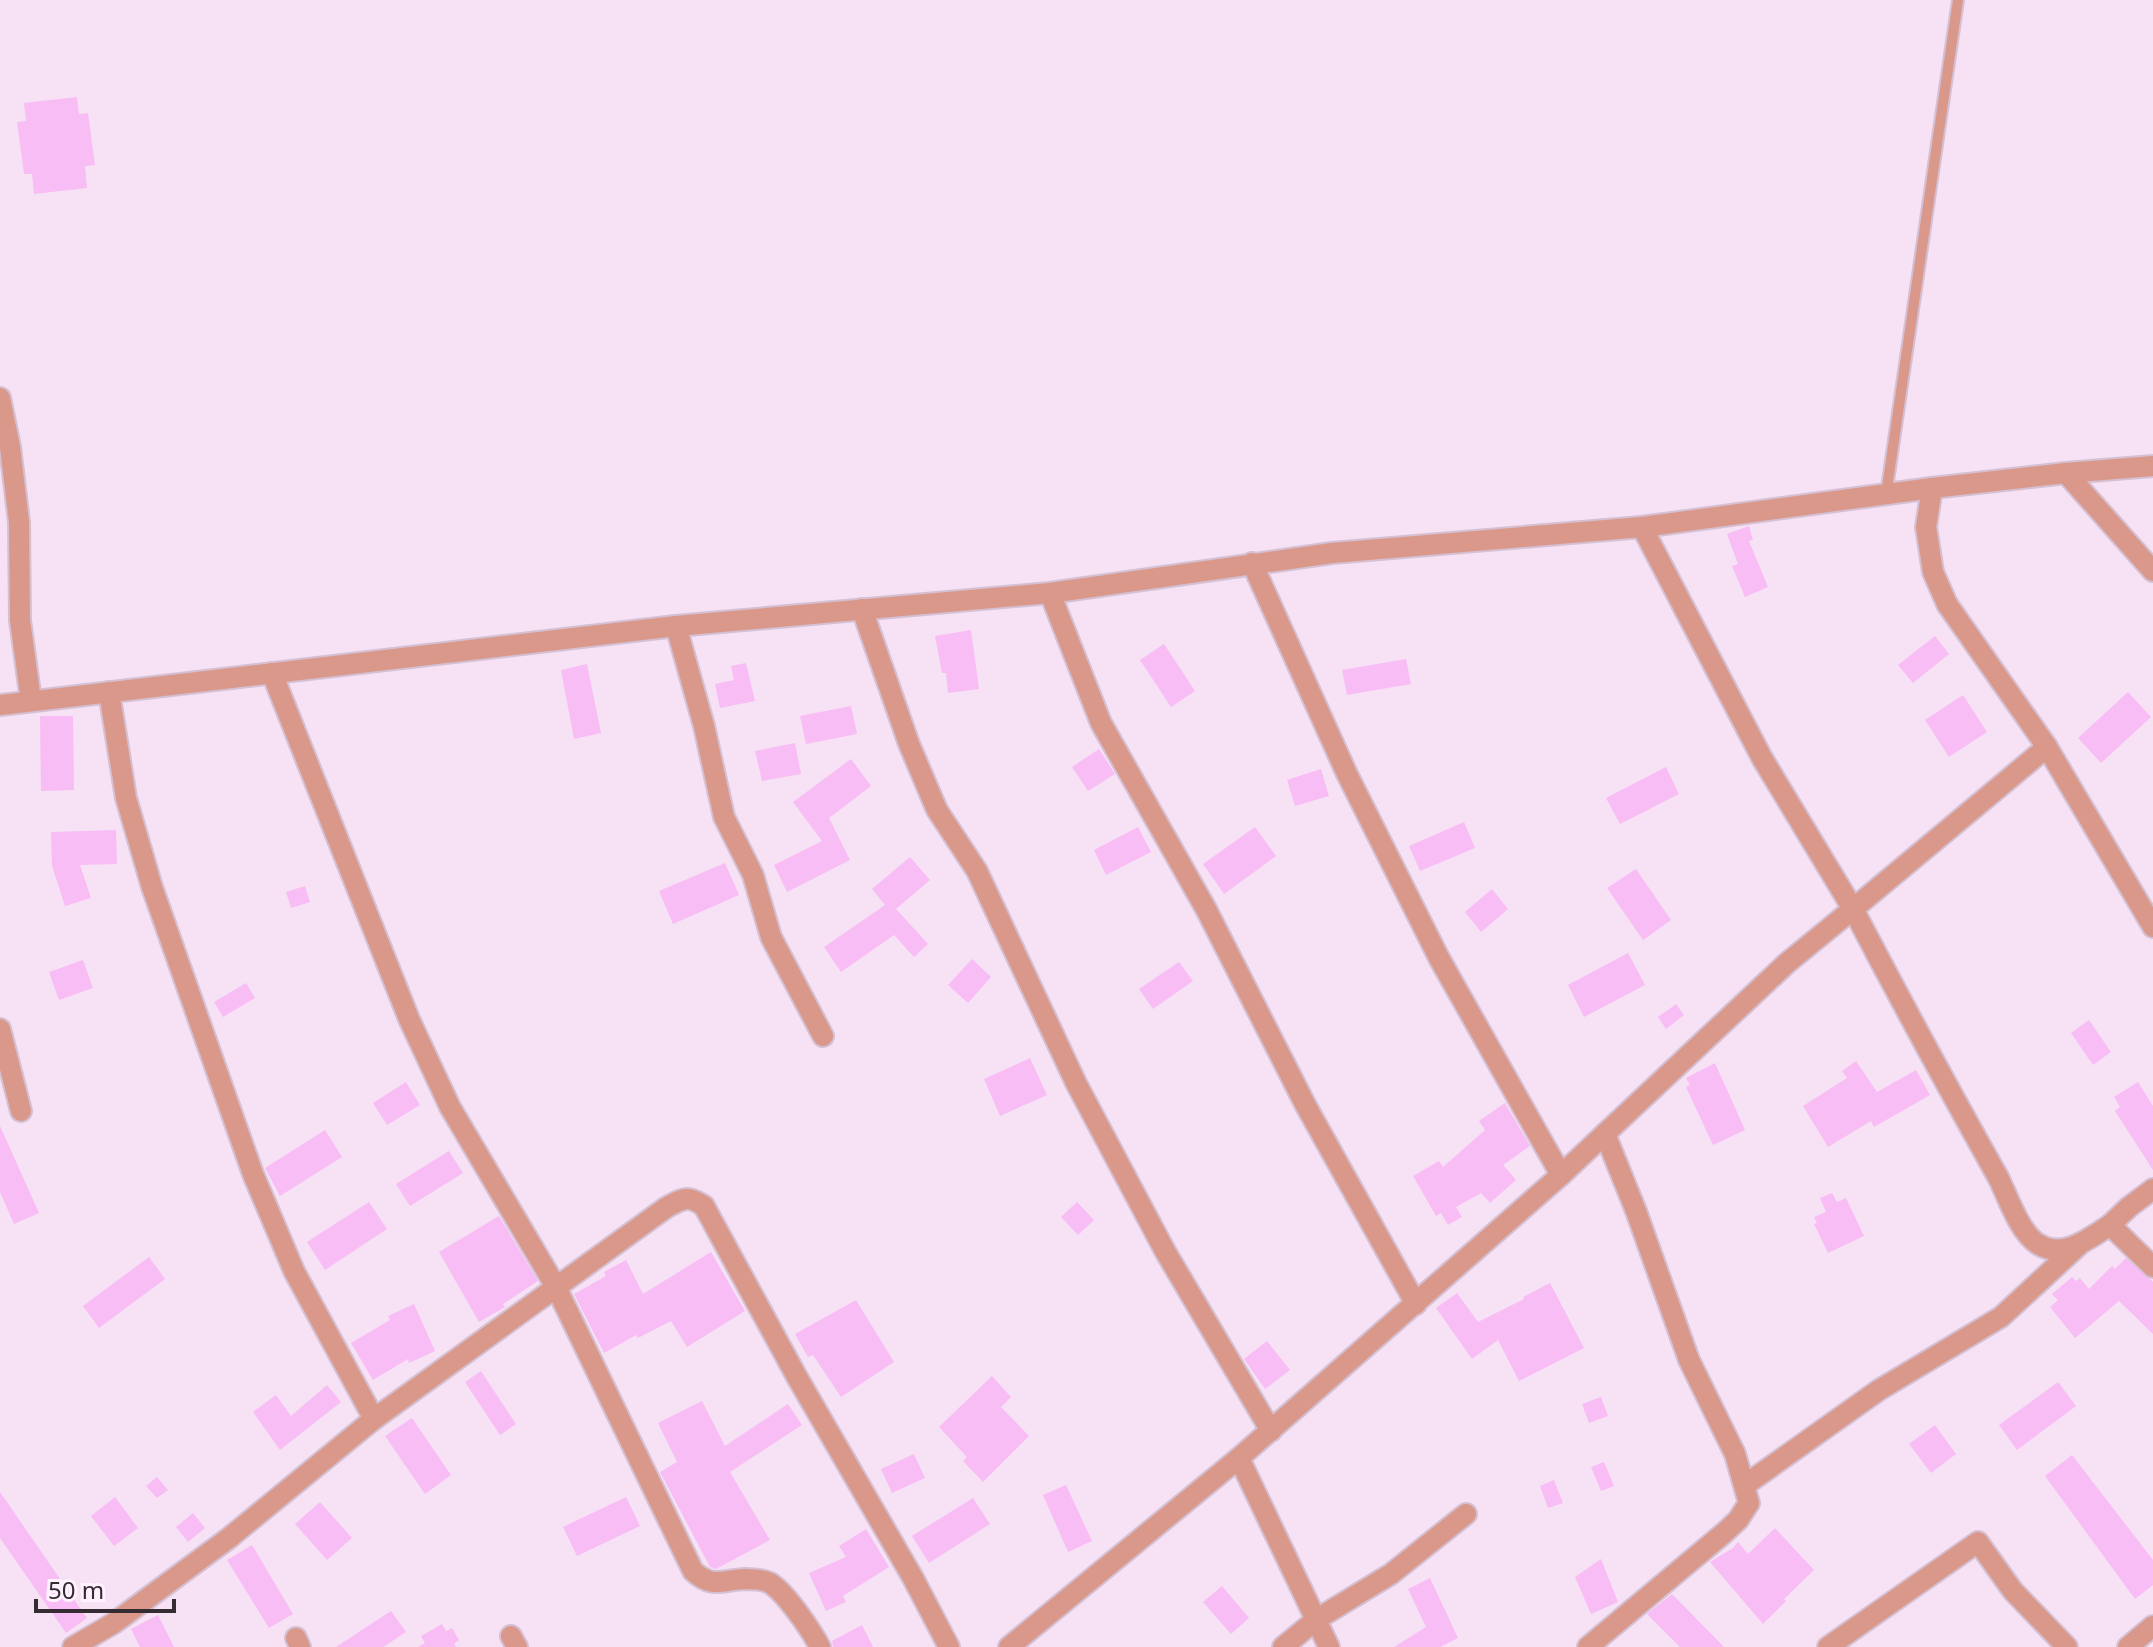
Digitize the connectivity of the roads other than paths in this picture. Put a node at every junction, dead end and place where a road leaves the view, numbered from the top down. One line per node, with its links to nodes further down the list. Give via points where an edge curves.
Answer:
1 (1958, 0): 6 (lane)
2 (0, 398): 15 (street, via 19,522 20,620)
3 (2153, 466): 4 (street)
4 (2066, 473): 5 (street); 9 (street)
5 (1932, 488): 6 (street); 17 (street, via 1926,527 1933,572 1947,604)
6 (1886, 495): 7 (street)
7 (1642, 527): 8 (street); 18 (street, via 1762,758)
8 (1252, 563): 10 (street); 24 (street, via 1347,774 1439,958)
9 (2153, 571)
10 (1050, 593): 11 (street); 30 (street, via 1101,723)
11 (862, 609): 12 (street); 32 (street, via 937,810 977,871 1076,1083 1165,1251)
12 (676, 626): 13 (street); 21 (street, via 724,817 753,875 771,937)
13 (272, 673): 14 (street); 29 (street, via 409,1019 450,1107)
14 (109, 692): 15 (street); 31 (street, via 126,798 152,887 253,1174 294,1271)
15 (31, 701): 16 (street)
16 (0, 705)
17 (2047, 747): 18 (street); 19 (street)
18 (1853, 909): 23 (street, via 1787,963); 27 (street, via 2022,1226 2038,1244 2054,1250)
19 (2153, 927)
20 (0, 1029): 22 (street)
21 (823, 1036)
22 (21, 1111)
23 (1605, 1134): 24 (street); 34 (street, via 1689,1360)
24 (1561, 1175): 30 (street)
25 (2153, 1189): 26 (street)
26 (2110, 1225): 27 (street); 28 (street)
27 (2083, 1242): 34 (street, via 2001,1317 1879,1390)
28 (2153, 1267)
29 (556, 1287): 31 (street); 39 (street, via 693,1571 704,1581 769,1583 791,1604); 40 (street, via 683,1198 704,1206)
30 (1416, 1304): 32 (street)
31 (374, 1419): 38 (street, via 229,1538)
32 (1271, 1431): 33 (street)
33 (1239, 1458): 36 (street); 41 (street)
34 (1745, 1485): 44 (street, via 1749,1503 1738,1520)
35 (1466, 1514): 36 (street, via 1391,1574)
36 (1317, 1619): 42 (street); 43 (street)
37 (2153, 1626): 47 (street)
38 (73, 1647)
39 (820, 1647)
40 (949, 1647)
41 (1009, 1647)
42 (1283, 1647)
43 (1329, 1647)
44 (1588, 1647)
45 (1828, 1647): 46 (street, via 1978,1542 2013,1591)
46 (2067, 1647)
47 (2128, 1647)

